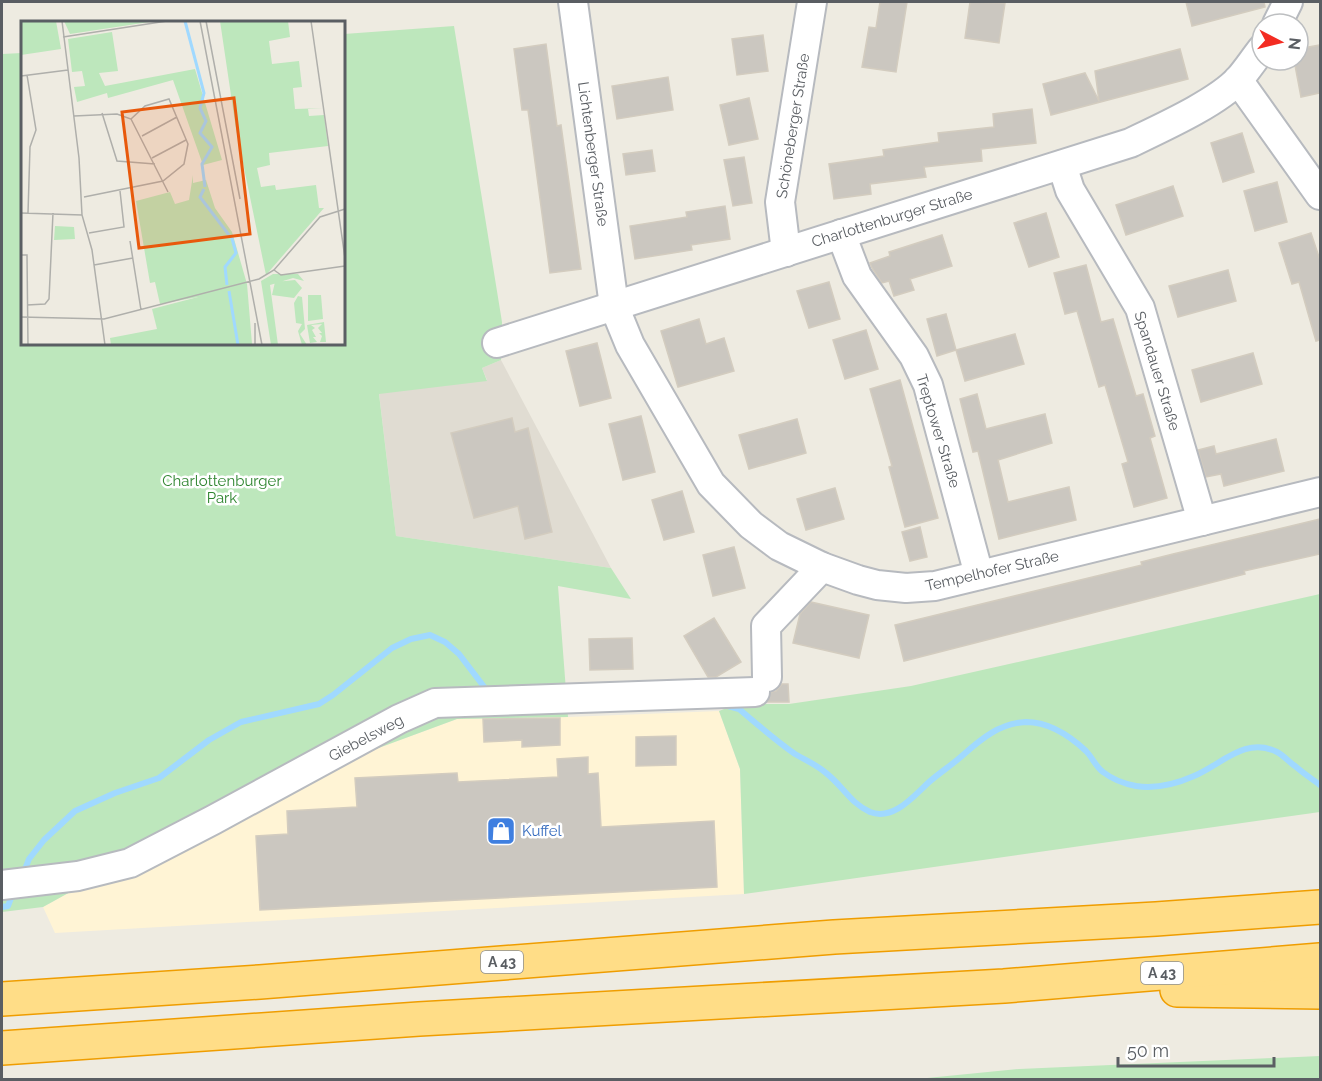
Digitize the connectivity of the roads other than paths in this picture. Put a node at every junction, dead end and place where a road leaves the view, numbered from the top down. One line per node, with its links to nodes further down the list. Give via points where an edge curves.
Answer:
1 (573, 2): 9 (street, Lichtenberger Straße)
2 (812, 2): 8 (street, Schöneberger Straße, via 780,202)
3 (1250, 64): 4 (street, Charlottenburger Straße)
4 (1238, 80): 5 (street, Charlottenburger Straße, via 1178,119 1130,143); 6 (street)
5 (1062, 165): 7 (street, Charlottenburger Straße); 12 (street, Spandauer Straße, via 1070,190 1140,308)
6 (1320, 195)
7 (841, 234): 8 (street, Charlottenburger Straße); 14 (street, Treptower Straße, via 857,276 914,356 928,385)
8 (786, 252): 9 (street, Charlottenburger Straße)
9 (614, 306): 10 (street, Charlottenburger Straße); 13 (street, Tempelhofer Straße, via 630,345 711,484 751,525 779,546)
10 (497, 343)
11 (1320, 492): 12 (street, Tempelhofer Straße)
12 (1202, 521): 14 (street, Tempelhofer Straße)
13 (822, 567): 14 (street, Tempelhofer Straße, via 877,585 906,588 935,586); 15 (street, Giebelsweg, via 766,626 761,684 435,703 130,863 78,876)
14 (979, 575)
15 (2, 885)
16 (1320, 888): 18 (highway, via 1250,896)
17 (1320, 907): 18 (highway, A 43)
18 (1156, 919): 22 (highway, A 43, via 834,937)
19 (1320, 960): 20 (highway, A 43)
20 (1005, 986): 21 (highway); 23 (highway, A 43, via 431,1018)
21 (1320, 992)
22 (2, 999)
23 (2, 1048)

